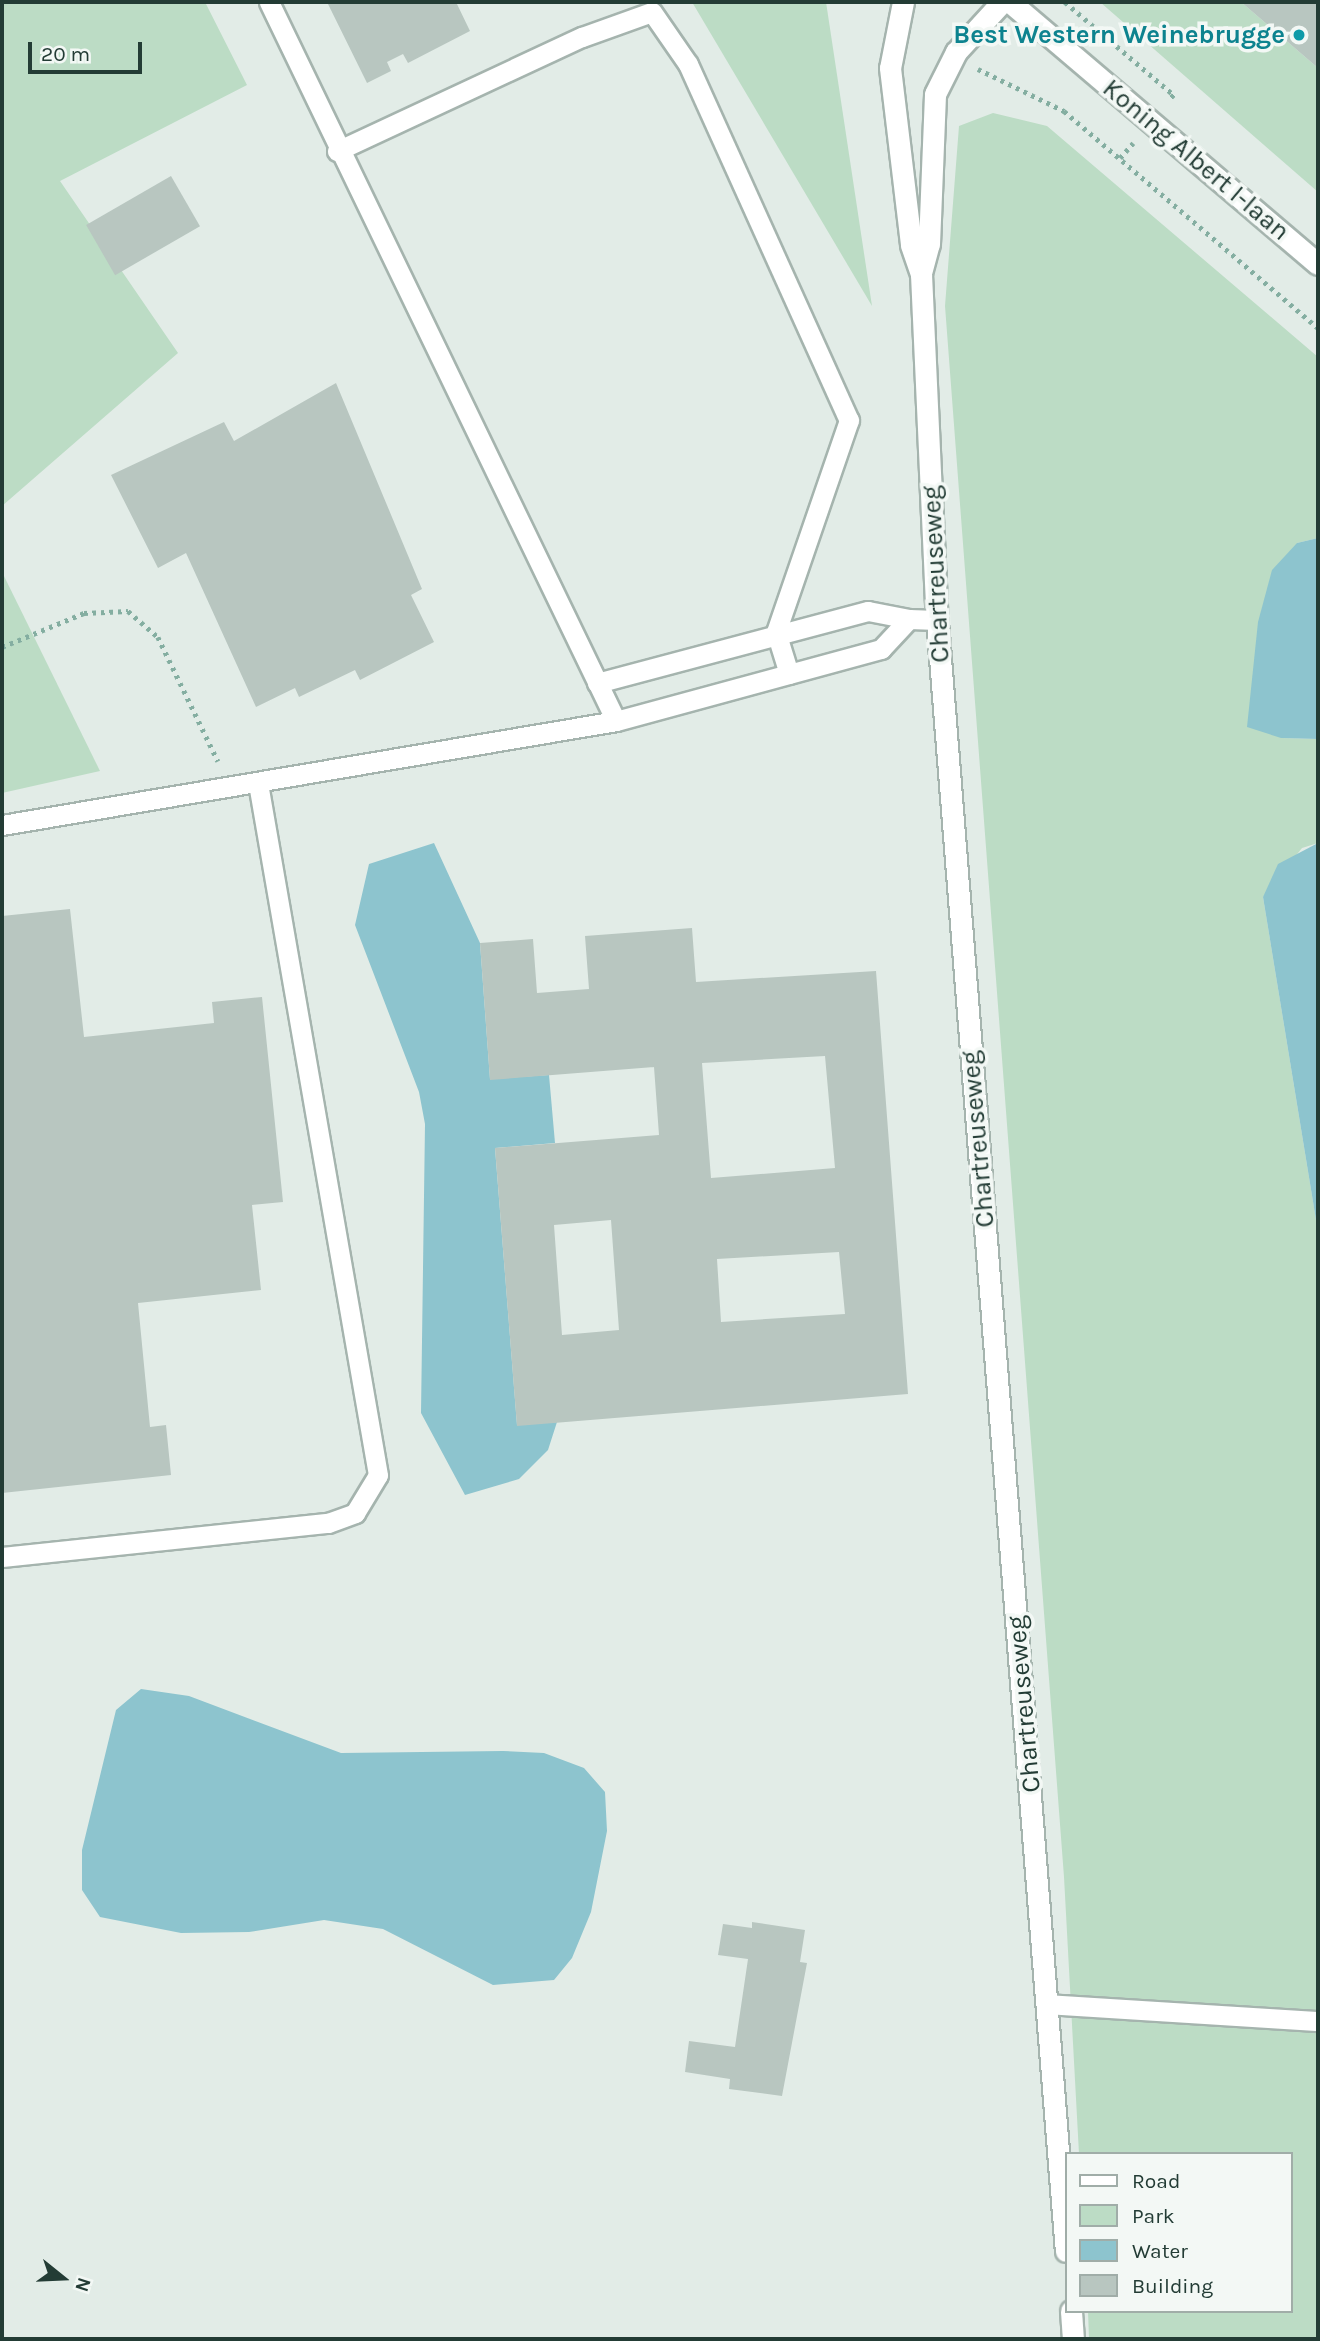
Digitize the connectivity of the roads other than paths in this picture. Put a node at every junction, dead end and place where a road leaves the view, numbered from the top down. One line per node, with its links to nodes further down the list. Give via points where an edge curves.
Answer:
1 (269, 2): 5 (lane)
2 (903, 2): 7 (street, Chartreuseweg, via 890,68 911,245)
3 (1002, 2): 7 (street, Chartreuseweg, via 956,52 934,94 929,243)
4 (1010, 2): 6 (street, Koning Albert I-laan)
5 (337, 151): 10 (lane, via 582,37 652,12 688,64 849,420); 12 (lane)
6 (1318, 264)
7 (921, 274): 9 (street, Chartreuseweg)
8 (909, 619): 9 (lane); 10 (lane, via 868,611); 11 (lane, via 881,649)
9 (937, 620): 17 (street, Chartreuseweg)
10 (776, 632): 11 (lane); 12 (lane)
11 (789, 674): 13 (lane)
12 (597, 683): 13 (lane)
13 (616, 720): 14 (lane)
14 (258, 783): 15 (lane); 16 (lane, via 379,1475 355,1513 328,1523)
15 (2, 825)
16 (2, 1556)
17 (1047, 2004): 18 (lane); 19 (street, Chartreuseweg)
18 (1318, 2021)
19 (1064, 2225)
20 (1071, 2313): 21 (street)
21 (1073, 2339)

